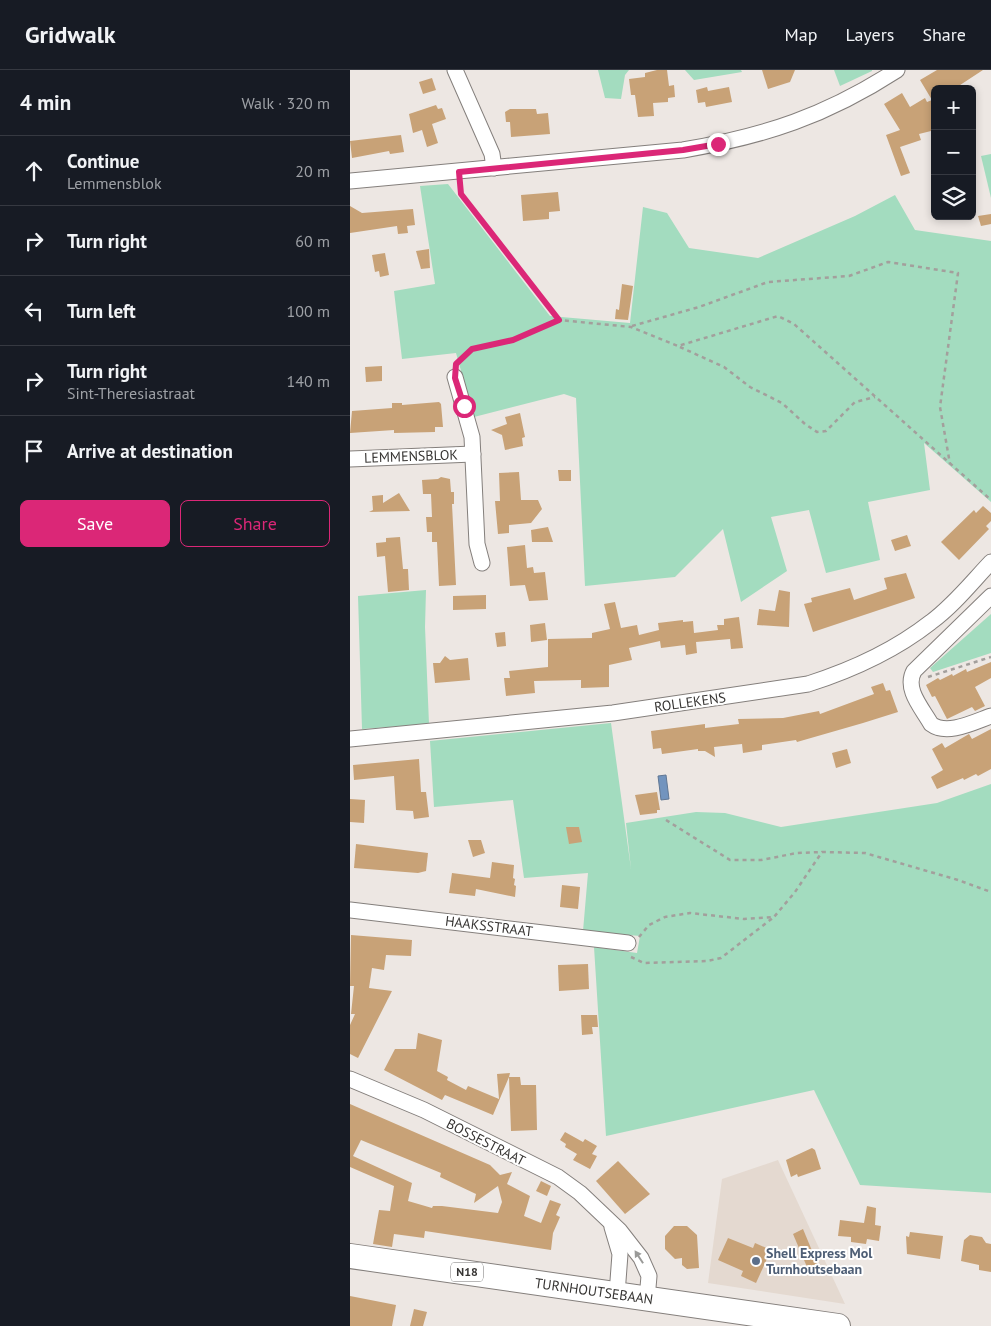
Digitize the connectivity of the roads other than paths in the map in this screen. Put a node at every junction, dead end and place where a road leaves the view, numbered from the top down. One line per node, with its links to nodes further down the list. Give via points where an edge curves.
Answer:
1 (897, 70): 3 (street, via 848,100 810,118 765,133 683,150)
2 (457, 71): 3 (street, via 492,154)
3 (494, 168): 4 (street)
4 (350, 181)
5 (455, 378): 6 (street, LEMMENSBLOK)
6 (473, 454): 7 (street, LEMMENSBLOK); 9 (street, LEMMENSBLOK, via 477,544)
7 (350, 459)
8 (991, 562): 12 (street, ROLLEKENS, via 932,622 879,656 808,684 613,713)
9 (482, 563)
10 (991, 596): 11 (street, via 911,676 912,690 936,728 947,730)
11 (991, 716)
12 (350, 739)
13 (350, 910): 14 (street, HAAKSSTRAAT)
14 (628, 943)
15 (350, 1079): 16 (street, BOSSESTRAAT, via 424,1110 558,1177 580,1193)
16 (610, 1224): 18 (street, BOSSESTRAAT, via 620,1254); 19 (street, BOSSESTRAAT, one-way to 16, via 649,1276 641,1258 620,1231)
17 (350, 1256): 18 (main road, TURNHOUTSEBAAN / N18)
18 (617, 1294): 19 (main road, TURNHOUTSEBAAN / N18)
19 (646, 1299): 20 (main road, TURNHOUTSEBAAN / N18)
20 (838, 1326)

